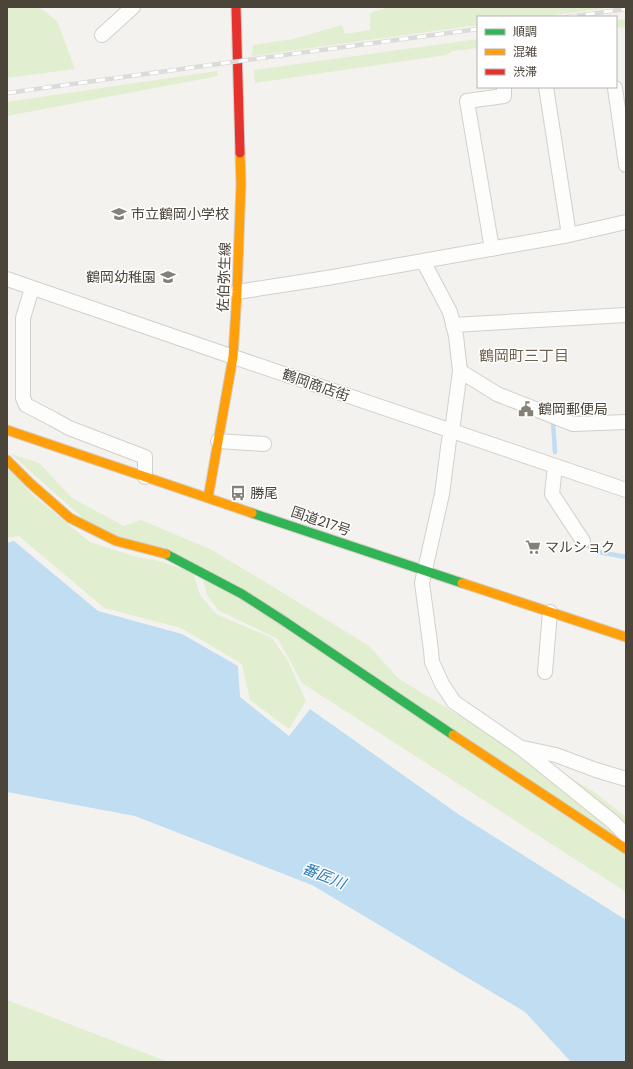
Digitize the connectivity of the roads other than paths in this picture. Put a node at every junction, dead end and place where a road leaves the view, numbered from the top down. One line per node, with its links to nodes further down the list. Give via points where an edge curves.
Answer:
1 (133, 7): 3 (street)
2 (236, 7): 14 (main road, 佐伯弥生線, via 241,184)
3 (102, 35)
4 (504, 88): 10 (street, via 504,96 467,101)
5 (546, 88): 9 (street)
6 (615, 88): 7 (street)
7 (626, 165)
8 (626, 222): 9 (street)
9 (569, 235): 10 (street)
10 (492, 249): 11 (street)
11 (423, 261): 14 (street); 16 (street, via 450,312)
12 (7, 279): 13 (street, 鶴岡商店街)
13 (32, 288): 17 (street, 鶴岡商店街); 26 (street, via 23,318 23,398 26,405 69,428 145,456)
14 (238, 292): 17 (main road, 佐伯弥生線)
15 (626, 315): 16 (street)
16 (453, 325): 18 (street)
17 (234, 357): 21 (street, 鶴岡商店街); 22 (main road, 佐伯弥生線)
18 (460, 371): 19 (street, via 497,394 573,424); 21 (street)
19 (626, 422)
20 (7, 430): 26 (main road, 国道217号)
21 (452, 431): 25 (street, 鶴岡商店街); 30 (street, via 442,494)
22 (218, 441): 23 (street); 28 (main road, 佐伯弥生線)
23 (264, 444)
24 (7, 460): 37 (main road, via 70,518 116,541 169,555 242,594)
25 (555, 466): 27 (street, 鶴岡商店街); 29 (street, via 552,494)
26 (145, 477): 28 (main road, 国道217号)
27 (626, 490)
28 (208, 498): 30 (main road, 国道217号)
29 (583, 541)
30 (425, 571): 31 (main road, 国道217号); 34 (street, via 422,583 432,662 442,684 454,702)
31 (550, 612): 32 (main road, 国道217号); 33 (street)
32 (626, 637)
33 (545, 672)
34 (521, 748): 35 (street, via 556,755); 36 (street)
35 (626, 779)
36 (626, 835)
37 (626, 849)

